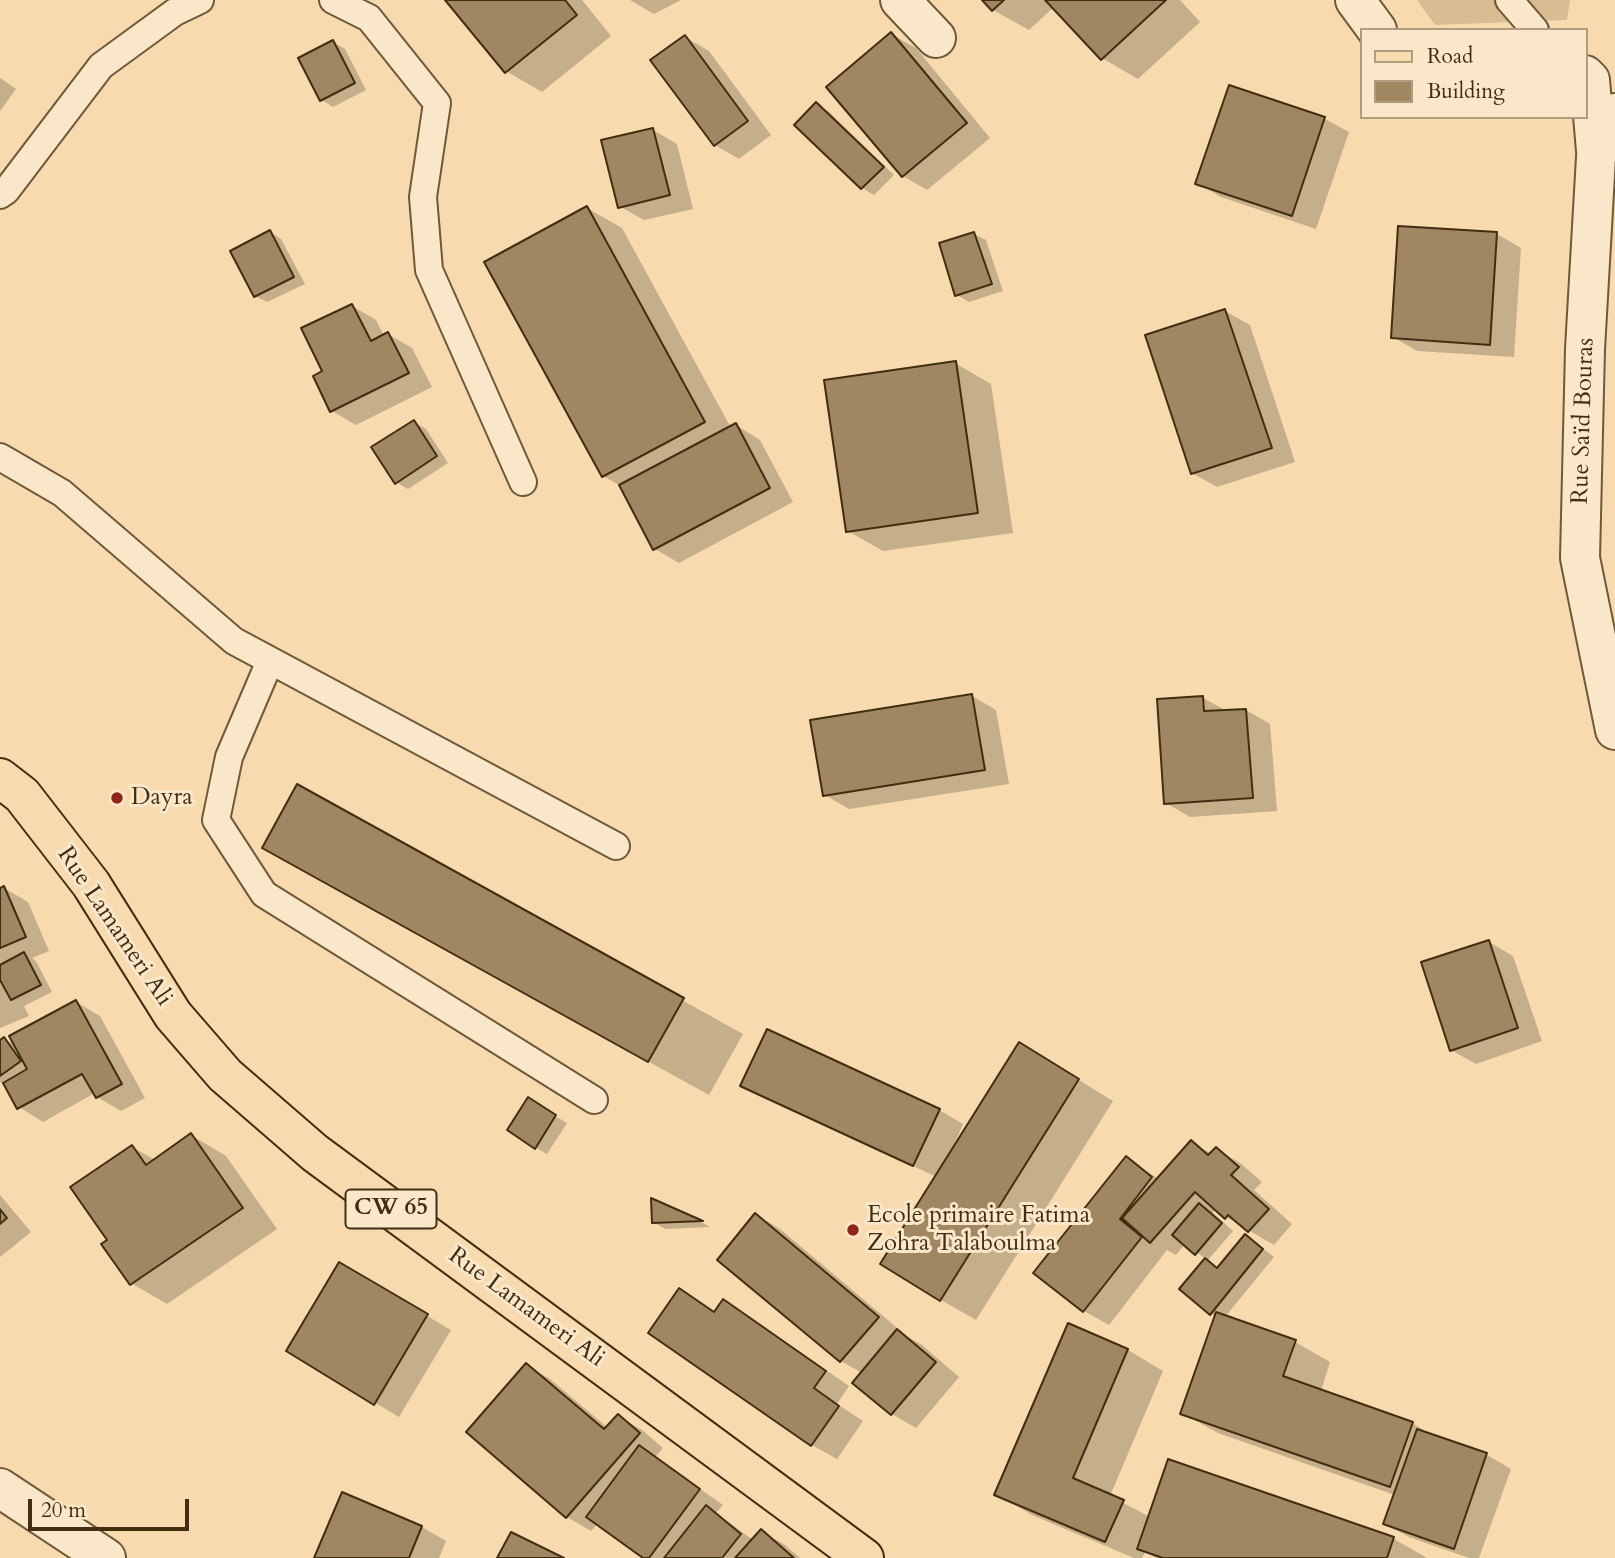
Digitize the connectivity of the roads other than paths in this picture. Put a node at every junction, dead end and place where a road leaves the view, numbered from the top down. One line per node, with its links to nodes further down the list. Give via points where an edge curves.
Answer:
1 (200, 0): 12 (lane, via 174,12 101,66)
2 (333, 0): 14 (lane, via 369,18 437,103 423,197 429,270)
3 (900, 0): 8 (street)
4 (1355, 0): 6 (street)
5 (1509, 0): 7 (lane)
6 (1376, 28)
7 (1533, 28)
8 (936, 38)
9 (1587, 77): 11 (street)
10 (1615, 113): 11 (street, Rue Saïd Bouras)
11 (1596, 157): 16 (street, Rue Saïd Bouras, via 1580,558)
12 (0, 195)
13 (0, 457): 15 (lane, via 62,493 234,642)
14 (523, 482)
15 (270, 661): 18 (lane); 19 (lane, via 229,757 216,820 264,894)
16 (1615, 730)
17 (0, 778): 22 (main road, Rue Lamameri Ali / CW 65, via 22,795 91,884 173,1015 225,1075 315,1153)
18 (616, 846)
19 (594, 1100)
20 (0, 1488): 21 (street)
21 (107, 1558)
22 (863, 1558)

